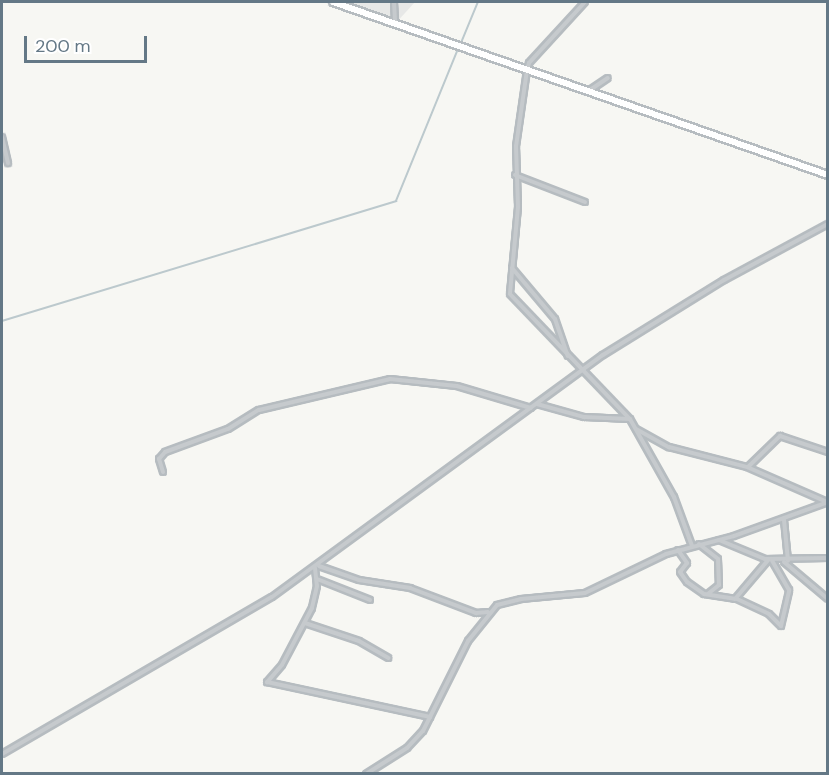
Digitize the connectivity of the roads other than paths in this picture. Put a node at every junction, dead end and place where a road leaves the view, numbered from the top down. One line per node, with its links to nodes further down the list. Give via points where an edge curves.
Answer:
1 (333, 2): 4 (street)
2 (394, 2): 4 (street)
3 (585, 2): 5 (street, via 529,63)
4 (395, 24): 5 (street)
5 (527, 70): 7 (street); 10 (street)
6 (608, 78): 7 (street)
7 (586, 92): 11 (street)
8 (2, 137): 9 (street)
9 (8, 163)
10 (515, 175): 12 (street); 14 (street, via 518,207)
11 (828, 175)
12 (585, 202)
13 (828, 224): 16 (street, via 694,297)
14 (511, 267): 15 (street, via 555,319); 15 (street, via 510,294)
15 (569, 358): 16 (street)
16 (582, 371): 17 (street); 19 (street)
17 (537, 404): 18 (street); 19 (street, via 584,417)
18 (531, 408): 23 (street, via 457,386 390,379 259,410 228,429 165,452 159,459); 34 (street)
19 (630, 419): 20 (street)
20 (636, 429): 22 (street, via 669,447); 28 (street, via 675,497)
21 (828, 452): 22 (street, via 780,436)
22 (747, 467): 24 (street, via 806,496)
23 (163, 472)
24 (828, 502): 25 (street)
25 (784, 519): 26 (street); 33 (street)
26 (718, 540): 27 (street); 31 (street)
27 (699, 544): 28 (street); 36 (street, via 718,559 719,585)
28 (692, 546): 29 (street)
29 (678, 550): 36 (street, via 687,565 680,574); 40 (street, via 592,590 521,598 500,603)
30 (828, 558): 33 (street)
31 (771, 560): 32 (street); 37 (street); 37 (street, via 789,590 781,626 769,614)
32 (780, 561): 33 (street); 38 (street, via 794,566)
33 (788, 561)
34 (316, 567): 35 (street); 40 (street, via 359,580 410,588 476,613); 44 (street, via 205,637)
35 (316, 578): 39 (street); 41 (street, via 314,602)
36 (708, 594): 37 (street)
37 (737, 599)
38 (828, 599)
39 (370, 600)
40 (488, 612): 43 (street, via 454,664)
41 (305, 624): 42 (street, via 352,638); 43 (street, via 282,665 267,682)
42 (388, 658)
43 (430, 717): 45 (street, via 406,748)
44 (2, 754)
45 (366, 774)

